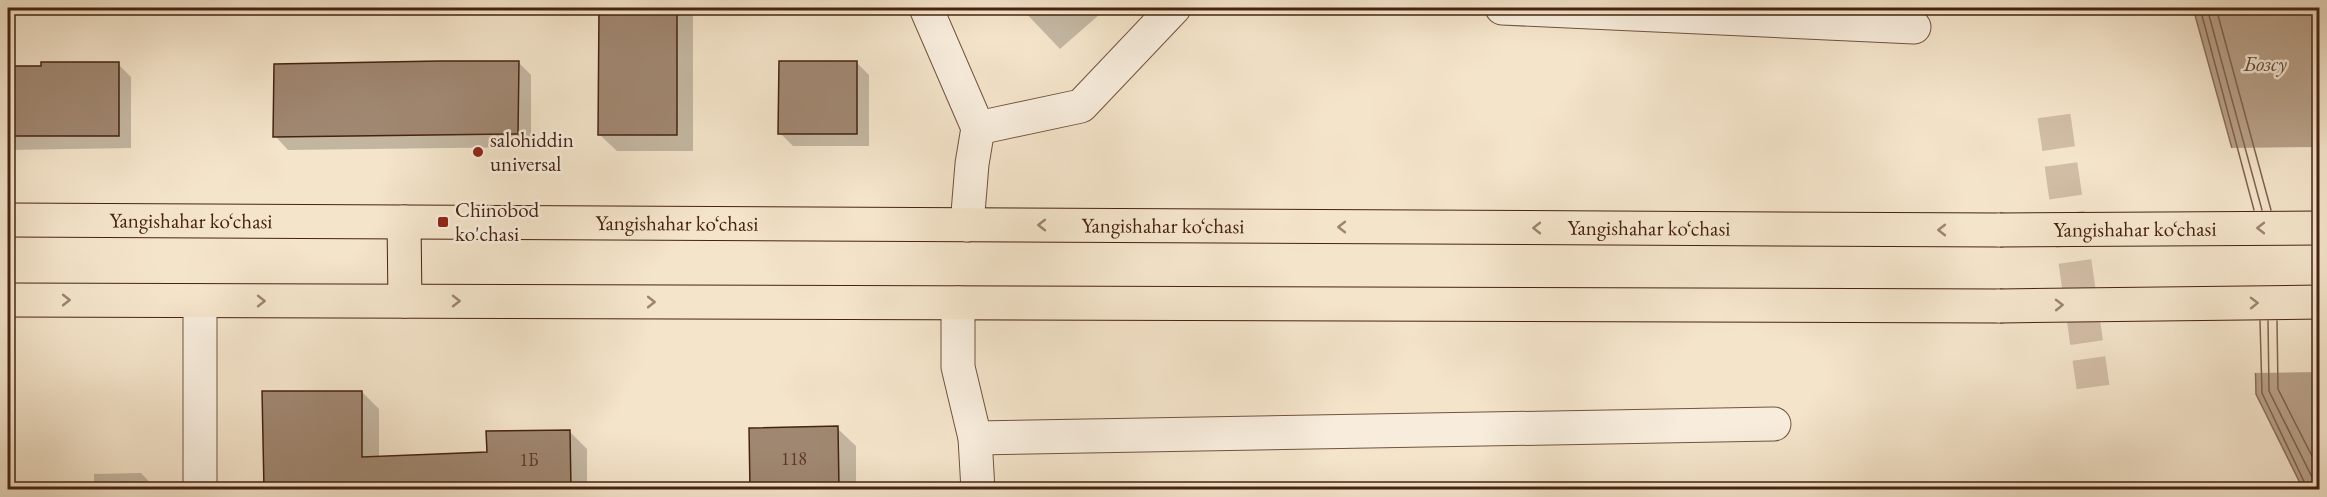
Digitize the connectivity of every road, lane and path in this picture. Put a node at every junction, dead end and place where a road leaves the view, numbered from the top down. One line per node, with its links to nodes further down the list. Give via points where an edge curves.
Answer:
1 (926, 8): 5 (street)
2 (1174, 8): 5 (street, via 1081,106)
3 (1502, 8): 4 (street)
4 (1914, 27)
5 (978, 128): 8 (street)
6 (8, 220): 7 (main road, Yangishahar ko‘chasi)
7 (404, 222): 8 (main road, Yangishahar ko‘chasi); 12 (main road)
8 (967, 225): 9 (main road, Yangishahar ko‘chasi, one-way to 8, bridge)
9 (2319, 228)
10 (8, 300): 11 (main road, one-way to 11)
11 (200, 301): 12 (main road, one-way to 12); 17 (street)
12 (405, 301): 14 (main road, one-way to 14)
13 (2319, 302): 14 (main road, one-way to 13, bridge, via 2000,306)
14 (958, 303): 16 (street, via 958,367)
15 (1774, 424): 16 (street)
16 (975, 438): 18 (street)
17 (200, 489)
18 (978, 489)

